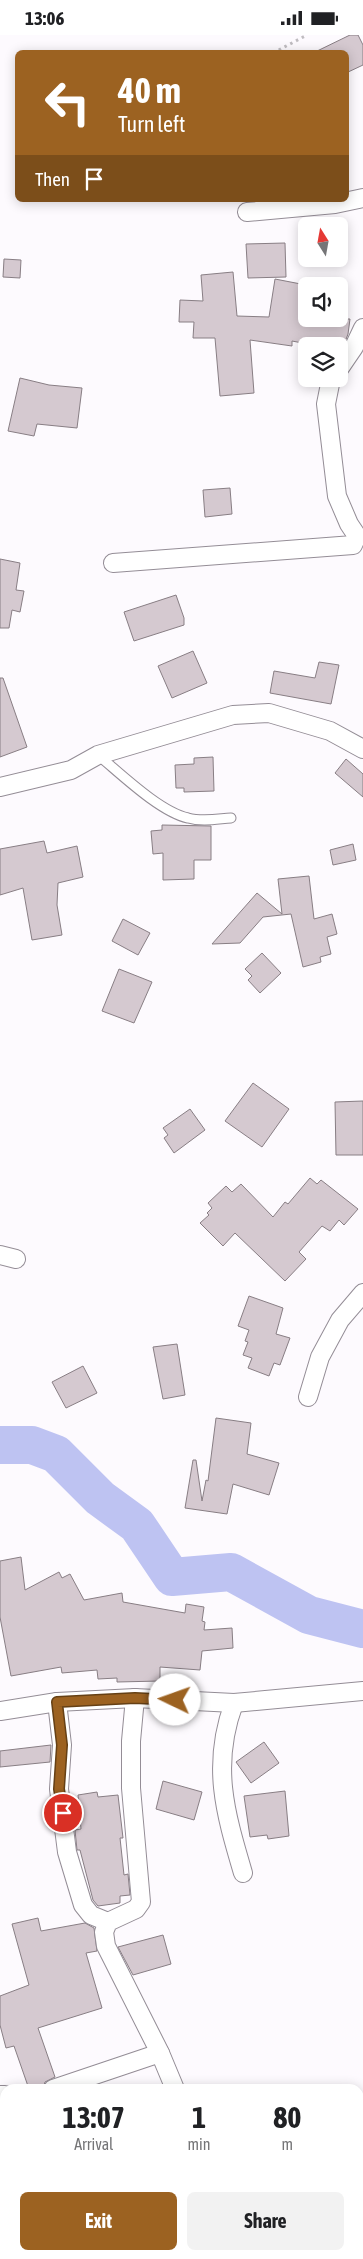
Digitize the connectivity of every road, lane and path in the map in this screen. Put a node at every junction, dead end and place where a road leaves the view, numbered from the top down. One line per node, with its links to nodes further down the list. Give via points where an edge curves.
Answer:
1 (307, 35): 2 (path)
2 (279, 50)
3 (363, 198): 4 (street)
4 (349, 201)
5 (344, 202): 6 (street)
6 (247, 212)
7 (363, 328): 8 (street)
8 (348, 356)
9 (330, 387): 10 (street, via 326,404 338,496 357,536 353,545)
10 (112, 563)
11 (363, 749): 12 (street, via 330,731 269,713 233,715)
12 (98, 755): 13 (street, via 72,770); 14 (lane, via 151,799 187,818)
13 (0, 787)
14 (231, 818)
15 (363, 1293): 16 (street, via 336,1327 320,1357)
16 (308, 1397)
17 (363, 1691): 20 (street)
18 (135, 1698): 19 (street); 20 (street); 23 (street, via 131,1788 141,1902 136,1909)
19 (57, 1702): 21 (street); 23 (street, via 62,1745 59,1789 67,1852 83,1905 91,1915)
20 (234, 1703): 22 (street, via 220,1761 233,1840)
21 (0, 1711)
22 (243, 1873)
23 (108, 1922): 24 (street, via 104,1932 106,1946)
24 (160, 2053): 25 (street); 26 (street)
25 (68, 2084)
26 (173, 2084)

